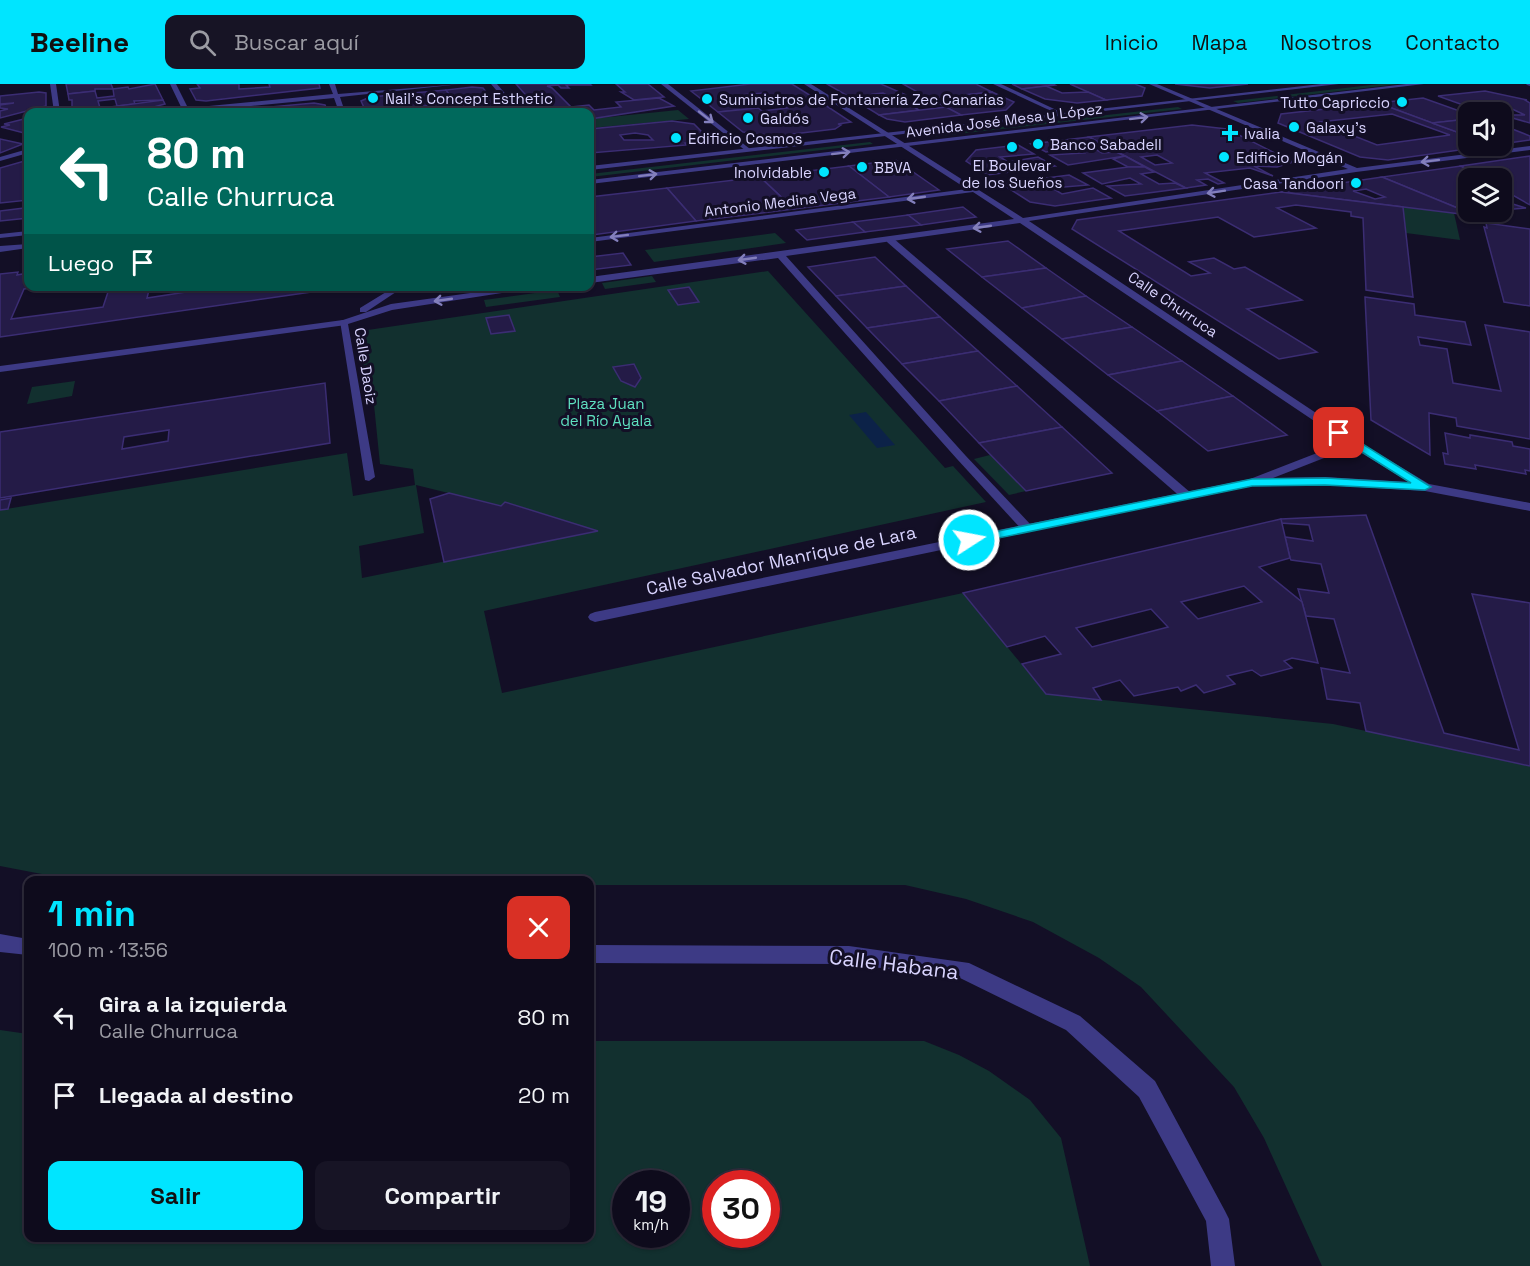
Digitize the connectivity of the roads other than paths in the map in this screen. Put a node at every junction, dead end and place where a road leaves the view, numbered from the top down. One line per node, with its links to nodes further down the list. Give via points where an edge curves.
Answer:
1 (54, 84): 16 (street)
2 (173, 84): 17 (street)
3 (332, 84): 14 (street)
4 (458, 84): 14 (street)
5 (494, 84): 20 (street)
6 (664, 84): 26 (street, one-way to 26)
7 (807, 84): 23 (street)
8 (996, 84): 22 (street)
9 (1152, 84): 15 (street)
10 (1302, 84): 13 (street)
11 (1336, 84): 13 (street, Avenida José Mesa y López)
12 (1420, 84): 21 (street, Avenida José Mesa y López)
13 (1310, 87): 15 (street, Avenida José Mesa y López)
14 (337, 96): 18 (street); 19 (street)
15 (1192, 100): 21 (street); 22 (street, Avenida José Mesa y López)
16 (57, 108)
17 (184, 108)
18 (224, 108)
19 (341, 108)
20 (515, 108)
21 (1214, 110): 24 (street, Avenida José Mesa y López, one-way to 21); 30 (street)
22 (1064, 115): 23 (street, Avenida José Mesa y López)
23 (887, 135): 24 (street, Calle Churruca); 26 (street, Avenida José Mesa y López)
24 (904, 146): 31 (street, Avenida José Mesa y López, one-way to 24); 32 (street, Calle Churruca)
25 (1530, 148): 30 (street, one-way to 30)
26 (748, 150): 29 (street, Avenida José Mesa y López)
27 (24, 152): 28 (street)
28 (0, 159)
29 (594, 168)
30 (1356, 170): 33 (street, one-way to 33)
31 (594, 182)
32 (974, 190): 33 (street, Calle Churruca); 36 (street, Antonio Medina Vega, one-way to 36)
33 (1023, 221): 37 (street, one-way to 37); 46 (street, Calle Churruca)
34 (24, 233): 35 (street)
35 (0, 236)
36 (594, 239)
37 (890, 240): 40 (street); 50 (street)
38 (24, 246): 39 (street)
39 (0, 249)
40 (779, 254): 41 (street, one-way to 41); 52 (street)
41 (594, 279)
42 (393, 291): 44 (street, Calle Daoiz)
43 (507, 291): 44 (street, one-way to 44, via 391,307)
44 (343, 323): 45 (street); 47 (street, Calle Daoiz)
45 (0, 369)
46 (1357, 445): 48 (street, Calle Salvador Manrique de Lara, via 1339,448); 49 (street, Calle Churruca)
47 (369, 477)
48 (1252, 482): 49 (street, Calle Salvador Manrique de Lara, via 1325,481); 50 (street, Calle Salvador Manrique de Lara)
49 (1425, 487): 51 (street, Calle Salvador Manrique de Lara)
50 (1187, 496): 52 (street, Calle Salvador Manrique de Lara)
51 (1530, 507)
52 (1027, 528): 53 (street, Calle Salvador Manrique de Lara)
53 (595, 616)
54 (0, 943): 55 (street)
55 (24, 946)
56 (594, 954): 57 (street, Calle Habana, via 849,955 962,969 1063,1018 1147,1089 1217,1219)
57 (1223, 1266)

